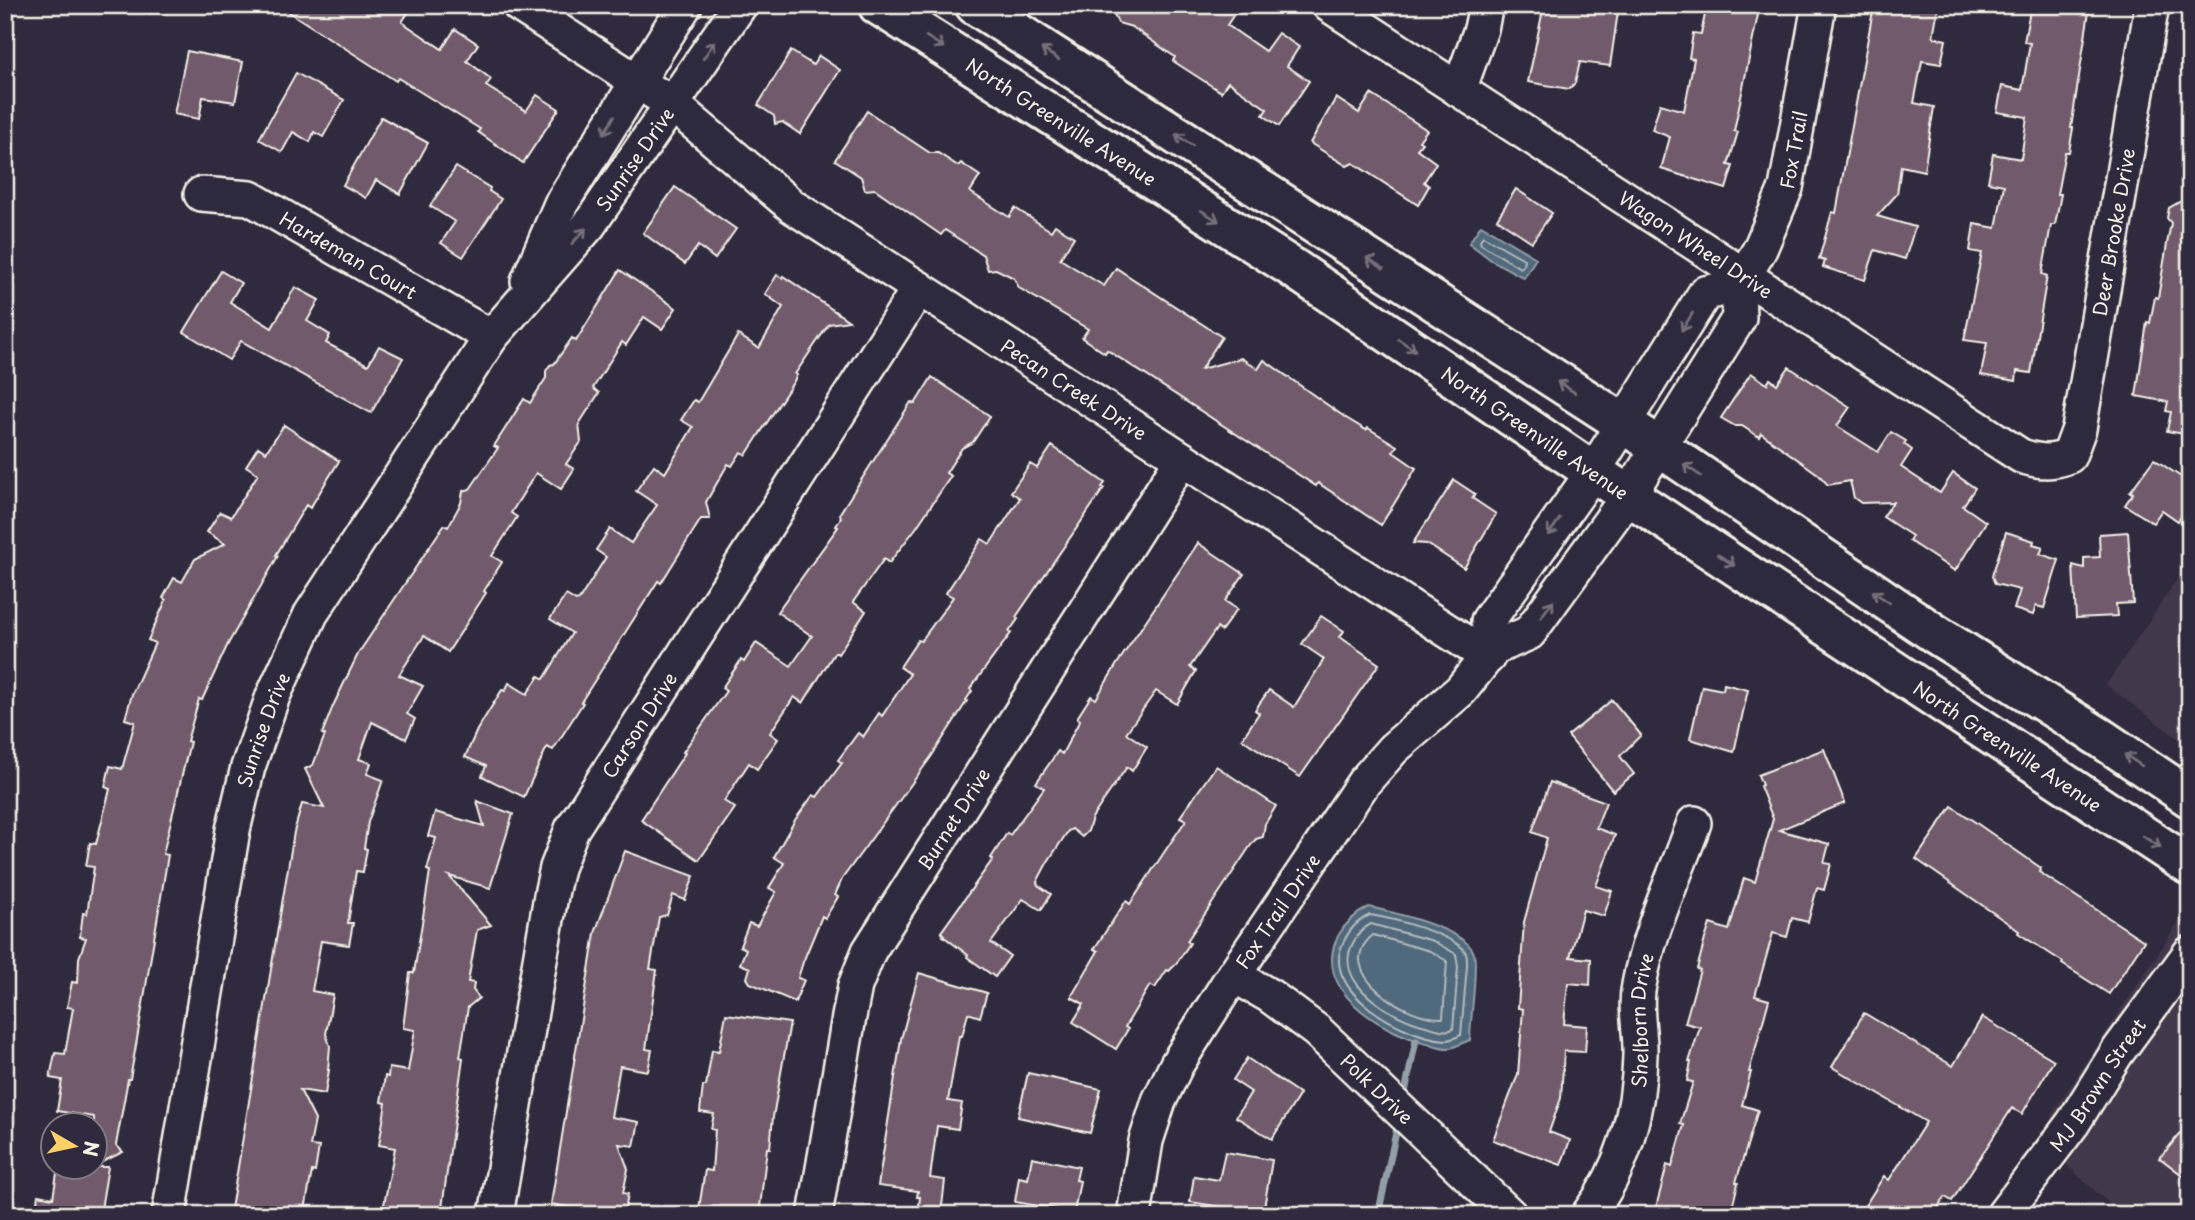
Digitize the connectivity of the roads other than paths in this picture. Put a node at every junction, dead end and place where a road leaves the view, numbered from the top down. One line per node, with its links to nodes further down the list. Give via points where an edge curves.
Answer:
1 (519, 5): 10 (street, Pecan Creek Drive)
2 (685, 5): 10 (street, Sunrise Drive)
3 (740, 5): 12 (street, Sunrise Drive, one-way to 3)
4 (878, 5): 22 (main road, North Greenville Avenue, one-way to 22, via 1290,266)
5 (975, 5): 18 (main road, one-way to 5)
6 (1329, 5): 11 (street, Wagon Wheel Drive)
7 (1486, 5): 11 (street)
8 (1819, 5): 14 (street, Fox Trail, via 1786,188)
9 (2152, 5): 20 (street, Deer Brooke Drive, via 2079,429)
10 (636, 80): 12 (street, Pecan Creek Drive); 16 (street, Sunrise Drive, one-way to 16, via 561,204)
11 (1459, 90): 14 (street, Wagon Wheel Drive)
12 (672, 104): 15 (street, Pecan Creek Drive, via 781,198); 16 (street, Sunrise Drive, one-way to 12, via 589,225)
13 (201, 194): 17 (street, Hardeman Court, via 250,198)
14 (1742, 281): 18 (street, one-way to 18, via 1705,293); 19 (street, Fox Trail, via 1739,318); 20 (street, Wagon Wheel Drive, via 2021,456 2056,461)
15 (919, 288): 21 (street, Pecan Creek Drive); 31 (street, Carson Drive, via 572,829 552,890)
16 (517, 306): 17 (street, Sunrise Drive)
17 (491, 337): 30 (street, Sunrise Drive, via 311,614 272,696 233,830)
18 (1623, 424): 19 (main road); 22 (street)
19 (1660, 448): 23 (street, Fox Trail Drive); 25 (main road, one-way to 19)
20 (2069, 456)
21 (1182, 459): 24 (street, Pecan Creek Drive); 32 (street, Burnet Drive, via 869,951 855,986)
22 (1593, 471): 23 (main road, North Greenville Avenue); 24 (street, one-way to 24, via 1488,621)
23 (1629, 495): 24 (street, Fox Trail Drive, one-way to 23, via 1530,634); 27 (main road, North Greenville Avenue, one-way to 27)
24 (1491, 653): 29 (street, Fox Trail Drive, via 1461,690 1364,782)
25 (2190, 798)
26 (1694, 823): 35 (street, Shelborn Drive, via 1642,967 1639,1083 1632,1123 1607,1186)
27 (2190, 866)
28 (2190, 953): 36 (street, MJ Brown Street, via 2116,1054 2073,1123)
29 (1235, 976): 33 (street, Fox Trail Drive, via 1178,1063 1159,1101 1146,1141); 34 (street, Polk Drive, via 1317,1031)
30 (169, 1215)
31 (496, 1215)
32 (815, 1215)
33 (1134, 1215)
34 (1510, 1215)
35 (1588, 1215)
36 (2003, 1215)

